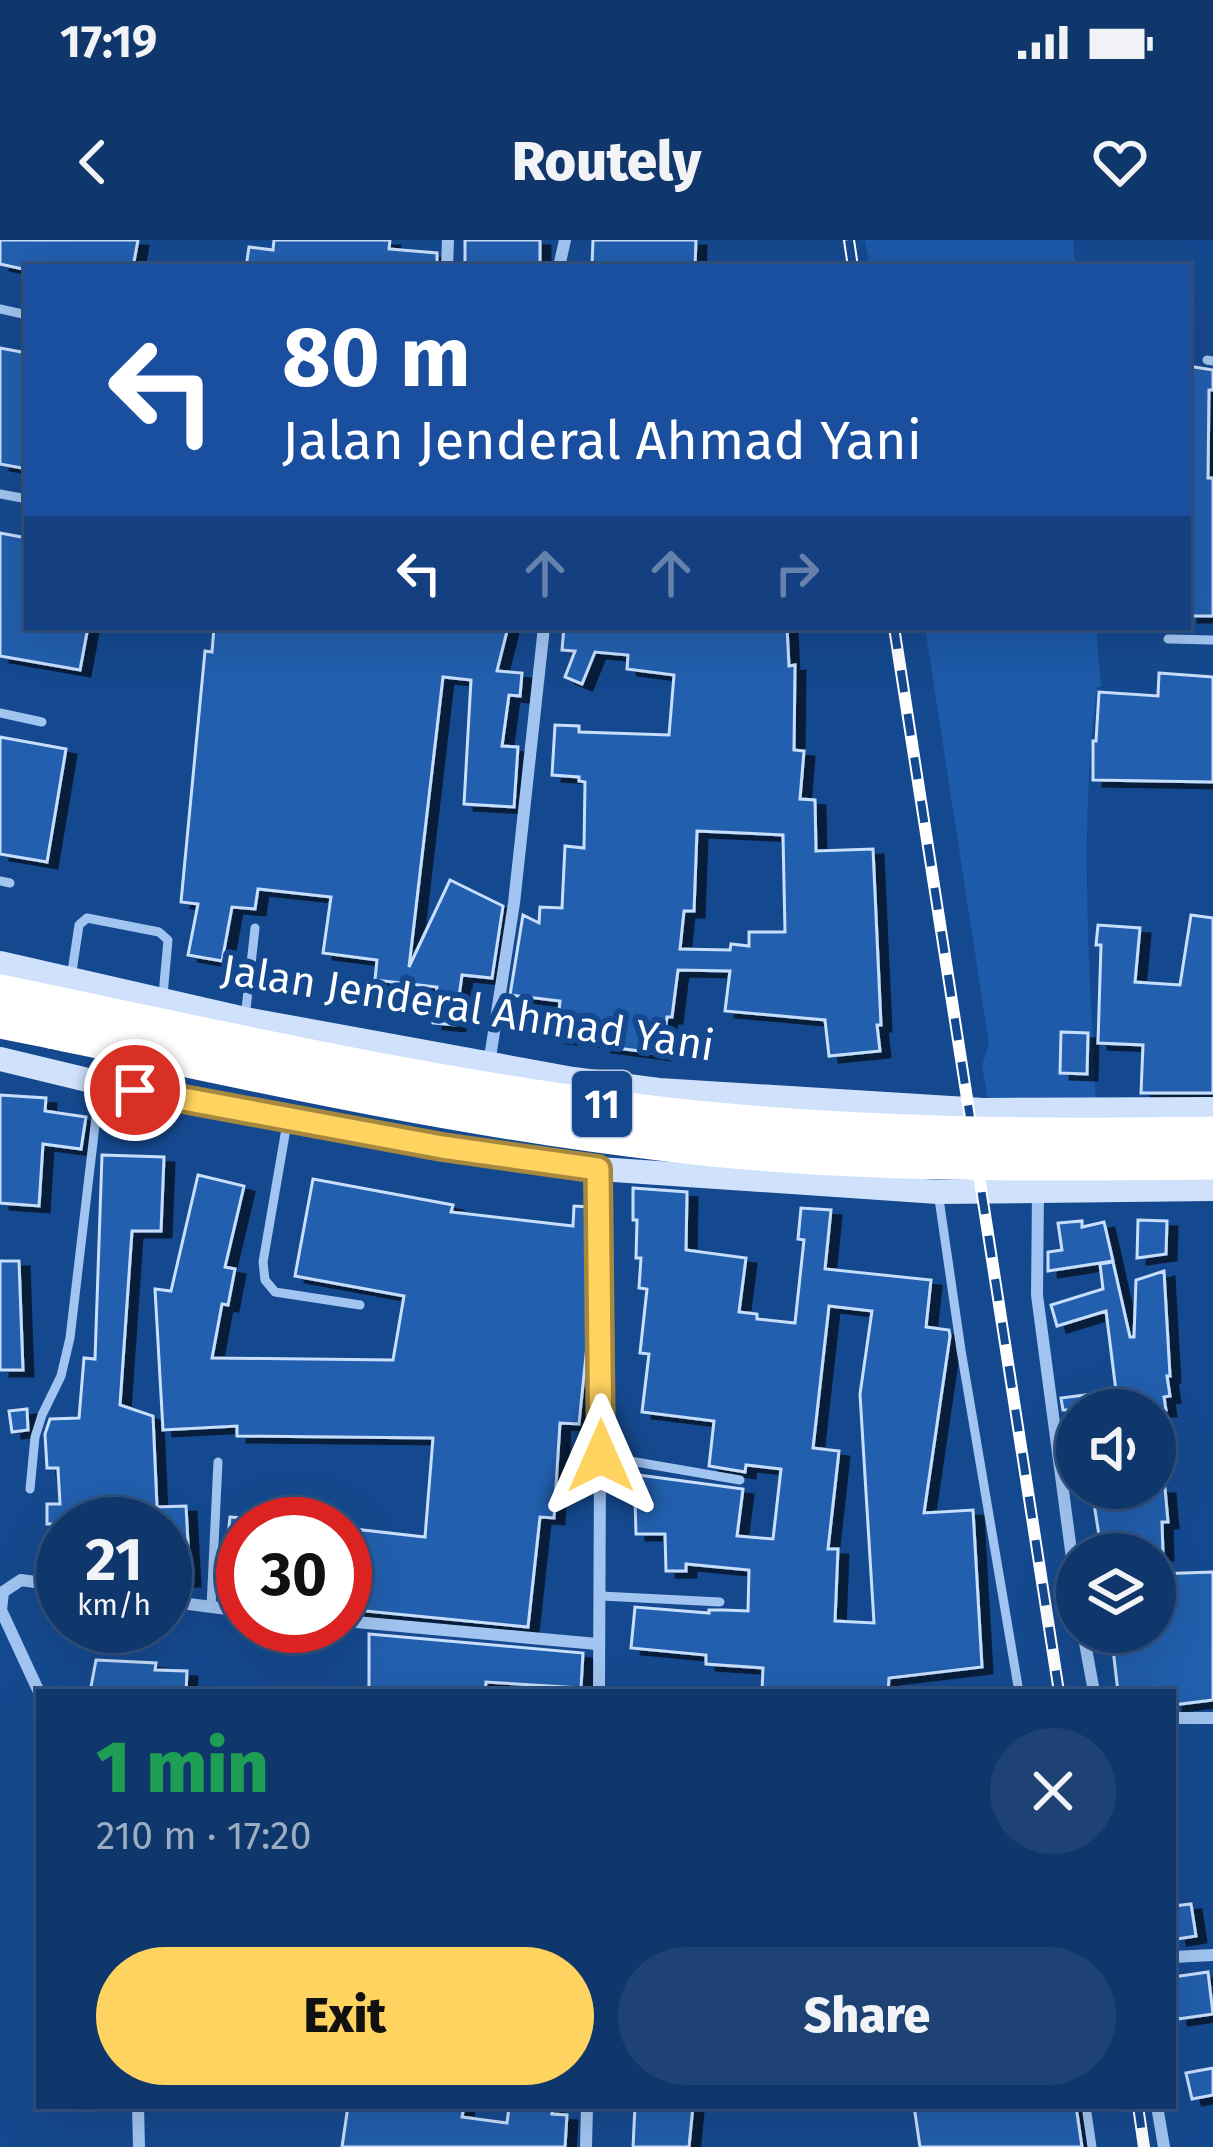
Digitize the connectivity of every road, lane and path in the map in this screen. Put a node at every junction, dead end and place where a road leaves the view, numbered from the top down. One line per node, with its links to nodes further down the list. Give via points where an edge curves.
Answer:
1 (544, 630): 14 (street)
2 (1168, 639): 3 (lane)
3 (1213, 640)
4 (0, 713): 5 (lane)
5 (42, 722)
6 (255, 928): 11 (lane)
7 (0, 964): 8 (street, Jalan Jenderal Ahmad Yani)
8 (70, 980): 10 (street, Jalan Jenderal Ahmad Yani); 10 (lane, via 87,918 159,932 168,940)
9 (0, 992): 19 (highway, Jalan Jenderal Ahmad Yani / 11, bridge, via 514,1093 694,1117 938,1133)
10 (162, 1000): 11 (street, Jalan Jenderal Ahmad Yani)
11 (245, 1019): 14 (street, Jalan Jenderal Ahmad Yani)
12 (0, 1022): 20 (highway, 11, bridge, via 403,1106 672,1146 942,1165)
13 (0, 1060): 15 (street)
14 (490, 1064): 16 (street, Jalan Jenderal Ahmad Yani)
15 (100, 1083): 18 (street); 30 (lane, via 70,1338 35,1437)
16 (659, 1090): 17 (street, Jalan Jenderal Ahmad Yani, via 983,1110); 22 (street, via 688,1114 692,1136 686,1156)
17 (1213, 1109)
18 (288, 1118): 21 (street); 26 (lane, via 265,1280 275,1292)
19 (1213, 1132)
20 (1213, 1162)
21 (598, 1169): 22 (street); 27 (street)
22 (663, 1174): 25 (street)
23 (1213, 1189): 24 (street)
24 (1038, 1191): 25 (street); 31 (street, via 1037,1295)
25 (938, 1192): 43 (lane)
26 (360, 1305)
27 (601, 1456): 29 (lane); 33 (street)
28 (218, 1462): 36 (lane)
29 (740, 1480)
30 (29, 1489)
31 (1069, 1533)
32 (36, 1582): 41 (street, via 21,1580 3,1592 1,1610)
33 (601, 1596): 34 (lane); 39 (street)
34 (720, 1602)
35 (192, 1605): 36 (street)
36 (211, 1607): 37 (street)
37 (216, 1608)
38 (372, 1623): 39 (street)
39 (598, 1644): 42 (street)
40 (1087, 1653): 44 (street)
41 (38, 1689)
42 (599, 1689)
43 (1018, 1689)
44 (1093, 1689)
45 (1176, 1718): 46 (street)
46 (1213, 1718)
47 (1213, 1955): 48 (street)
48 (1176, 1958)
49 (138, 2109): 53 (street)
50 (587, 2109): 54 (street)
51 (1086, 2109): 55 (lane)
52 (1158, 2109): 56 (street)
53 (139, 2147)
54 (586, 2147)
55 (1092, 2147)
56 (1165, 2147)

